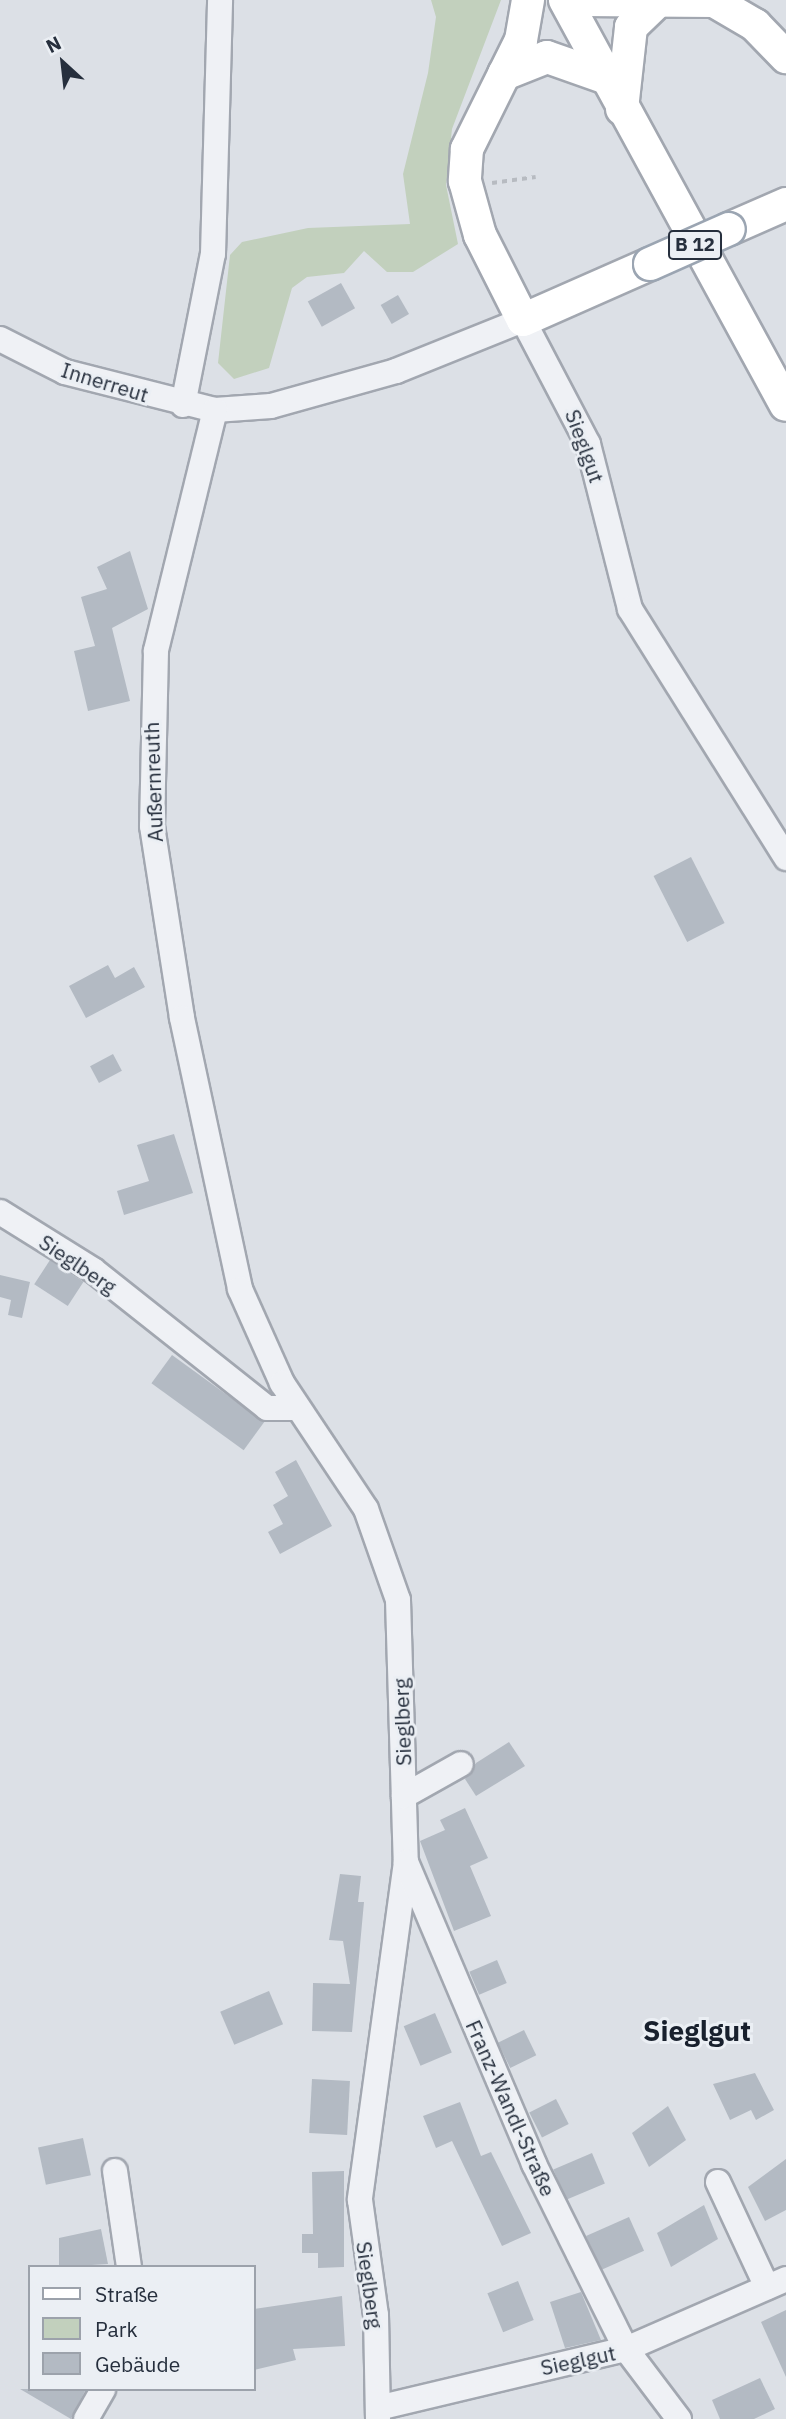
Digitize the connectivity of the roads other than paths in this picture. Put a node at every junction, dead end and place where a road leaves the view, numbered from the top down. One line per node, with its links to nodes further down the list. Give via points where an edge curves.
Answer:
1 (220, 0): 13 (street, via 215,229)
2 (528, 0): 7 (main road, via 521,40)
3 (565, 0): 8 (main road, B 12)
4 (582, 0): 5 (main road)
5 (656, 3): 6 (main road, via 713,2 755,25); 9 (main road, via 631,27)
6 (785, 54)
7 (504, 74): 8 (main road, via 547,57); 11 (main road, via 475,124 465,181 480,235)
8 (604, 77): 9 (main road, B 12)
9 (621, 110): 14 (main road, B 12)
10 (786, 204): 11 (main road, bridge)
11 (523, 320): 15 (street, via 384,375 271,406); 16 (street, Sieglgut, via 588,444 630,609)
12 (0, 339): 13 (street, Innerreut, via 65,372)
13 (183, 405): 15 (street, Innerreut)
14 (786, 405)
15 (215, 410): 18 (street, Außernreuth, via 156,651 150,704 152,825 217,1197 257,1338)
16 (786, 858)
17 (0, 1212): 18 (street, Sieglberg, via 93,1270 267,1408)
18 (296, 1408): 20 (street, Sieglberg, via 366,1509 398,1600)
19 (461, 1764): 20 (street)
20 (404, 1796): 21 (street, Sieglberg)
21 (405, 1862): 26 (street, Franz-Wandl-Straße, via 534,2164); 28 (street, Sieglberg, via 360,2200)
22 (115, 2171): 24 (street)
23 (718, 2182): 25 (street, Sieglgut)
24 (129, 2265)
25 (776, 2283): 26 (street, Sieglgut)
26 (626, 2349): 28 (street, Sieglgut); 30 (street, Franz-Wandl-Straße)
27 (102, 2391): 29 (street)
28 (380, 2413)
29 (86, 2419)
30 (679, 2419)

